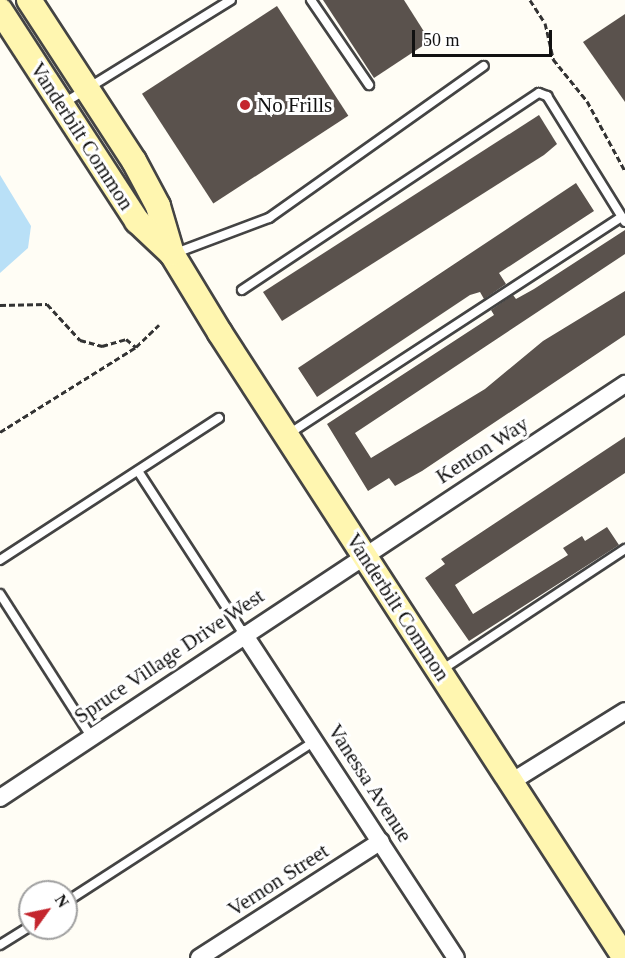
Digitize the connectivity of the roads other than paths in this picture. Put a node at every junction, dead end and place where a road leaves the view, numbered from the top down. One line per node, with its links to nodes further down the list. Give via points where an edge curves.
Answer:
1 (29, 0): 7 (street, Vanderbilt Common)
2 (231, 0): 7 (lane)
3 (312, 0): 6 (lane)
4 (0, 10): 8 (street, Vanderbilt Common)
5 (484, 66): 10 (lane, via 270,218)
6 (369, 85)
7 (88, 89): 8 (lane); 10 (street, Vanderbilt Common, via 158,206)
8 (61, 105): 10 (street, Vanderbilt Common, via 137,221)
9 (623, 220): 11 (lane, via 547,96 539,93); 14 (lane)
10 (172, 254): 14 (street, Vanderbilt Common)
11 (242, 290)
12 (625, 384): 17 (street, Kenton Way)
13 (219, 418): 15 (lane)
14 (287, 435): 17 (street, Vanderbilt Common)
15 (138, 471): 18 (lane); 20 (lane)
16 (625, 549): 21 (lane)
17 (364, 554): 20 (street, Spruce Village Drive West); 21 (street, Vanderbilt Common)
18 (0, 560)
19 (0, 594): 23 (lane)
20 (243, 634): 23 (street, Spruce Village Drive West); 24 (street, Vanessa Avenue)
21 (439, 671): 25 (street, Vanderbilt Common)
22 (625, 711): 25 (street)
23 (90, 735): 26 (street, Spruce Village Drive West)
24 (316, 740): 27 (street, Vanessa Avenue); 28 (lane)
25 (511, 782): 33 (street, Vanderbilt Common)
26 (0, 798)
27 (381, 841): 31 (street, Vernon Street); 32 (street, Vanessa Avenue)
28 (78, 894)
29 (18, 934): 30 (lane)
30 (0, 945)
31 (199, 958)
32 (456, 958)
33 (625, 958)

